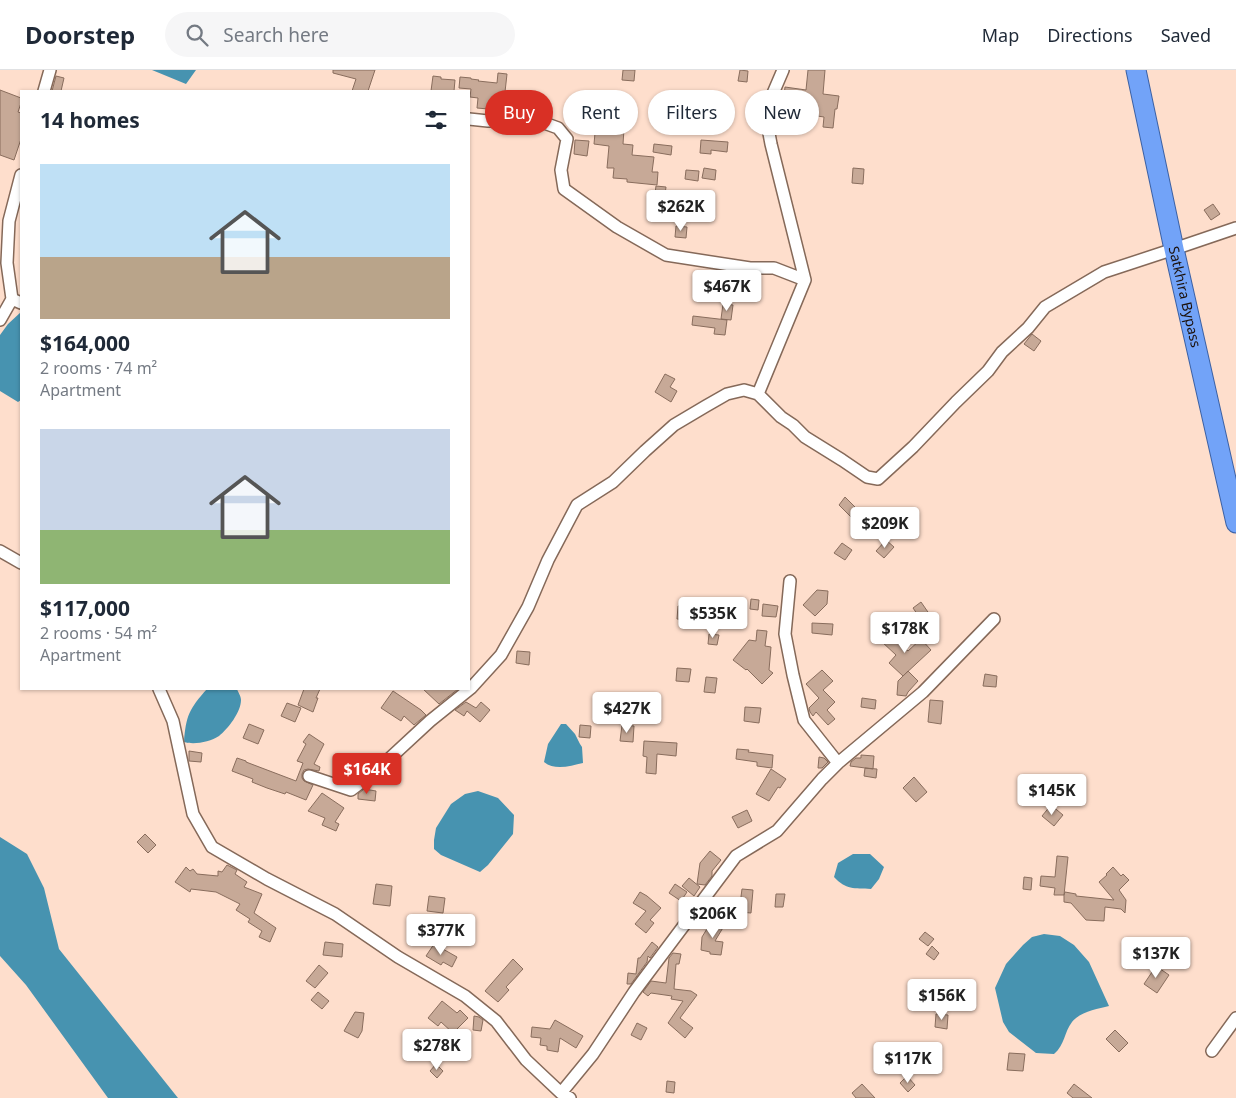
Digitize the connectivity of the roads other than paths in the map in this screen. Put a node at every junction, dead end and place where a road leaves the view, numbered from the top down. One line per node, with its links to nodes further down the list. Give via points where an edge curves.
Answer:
1 (50, 70): 4 (street)
2 (782, 70): 9 (street, via 765,112)
3 (1136, 70): 8 (highway, Satkhira Bypass)
4 (44, 90)
5 (470, 119): 9 (street, via 536,120 558,128 567,139 561,170 564,189 617,227 666,255 750,268 774,268)
6 (20, 179): 10 (street, via 9,221 7,263)
7 (1236, 228): 8 (street)
8 (1174, 249): 12 (street, via 1104,272 1045,308 913,448 878,479 867,477 804,437); 13 (highway, Satkhira Bypass)
9 (804, 280): 12 (street)
10 (11, 302): 11 (street)
11 (0, 320)
12 (758, 394): 18 (street, via 744,390 727,394 674,425 613,482 577,505 501,655)
13 (1236, 523)
14 (0, 551): 15 (street)
15 (20, 562)
16 (790, 581): 21 (street, via 785,634 804,720)
17 (994, 619): 21 (street, via 923,692)
18 (470, 689)
19 (159, 690): 25 (street, via 173,721 193,814 212,847 334,914 465,996 496,1021 526,1060)
20 (469, 690): 22 (street, via 351,790)
21 (838, 763): 25 (street, via 777,831 736,856 634,992)
22 (309, 776)
23 (1236, 1018): 24 (street)
24 (1212, 1050)
25 (565, 1095)

